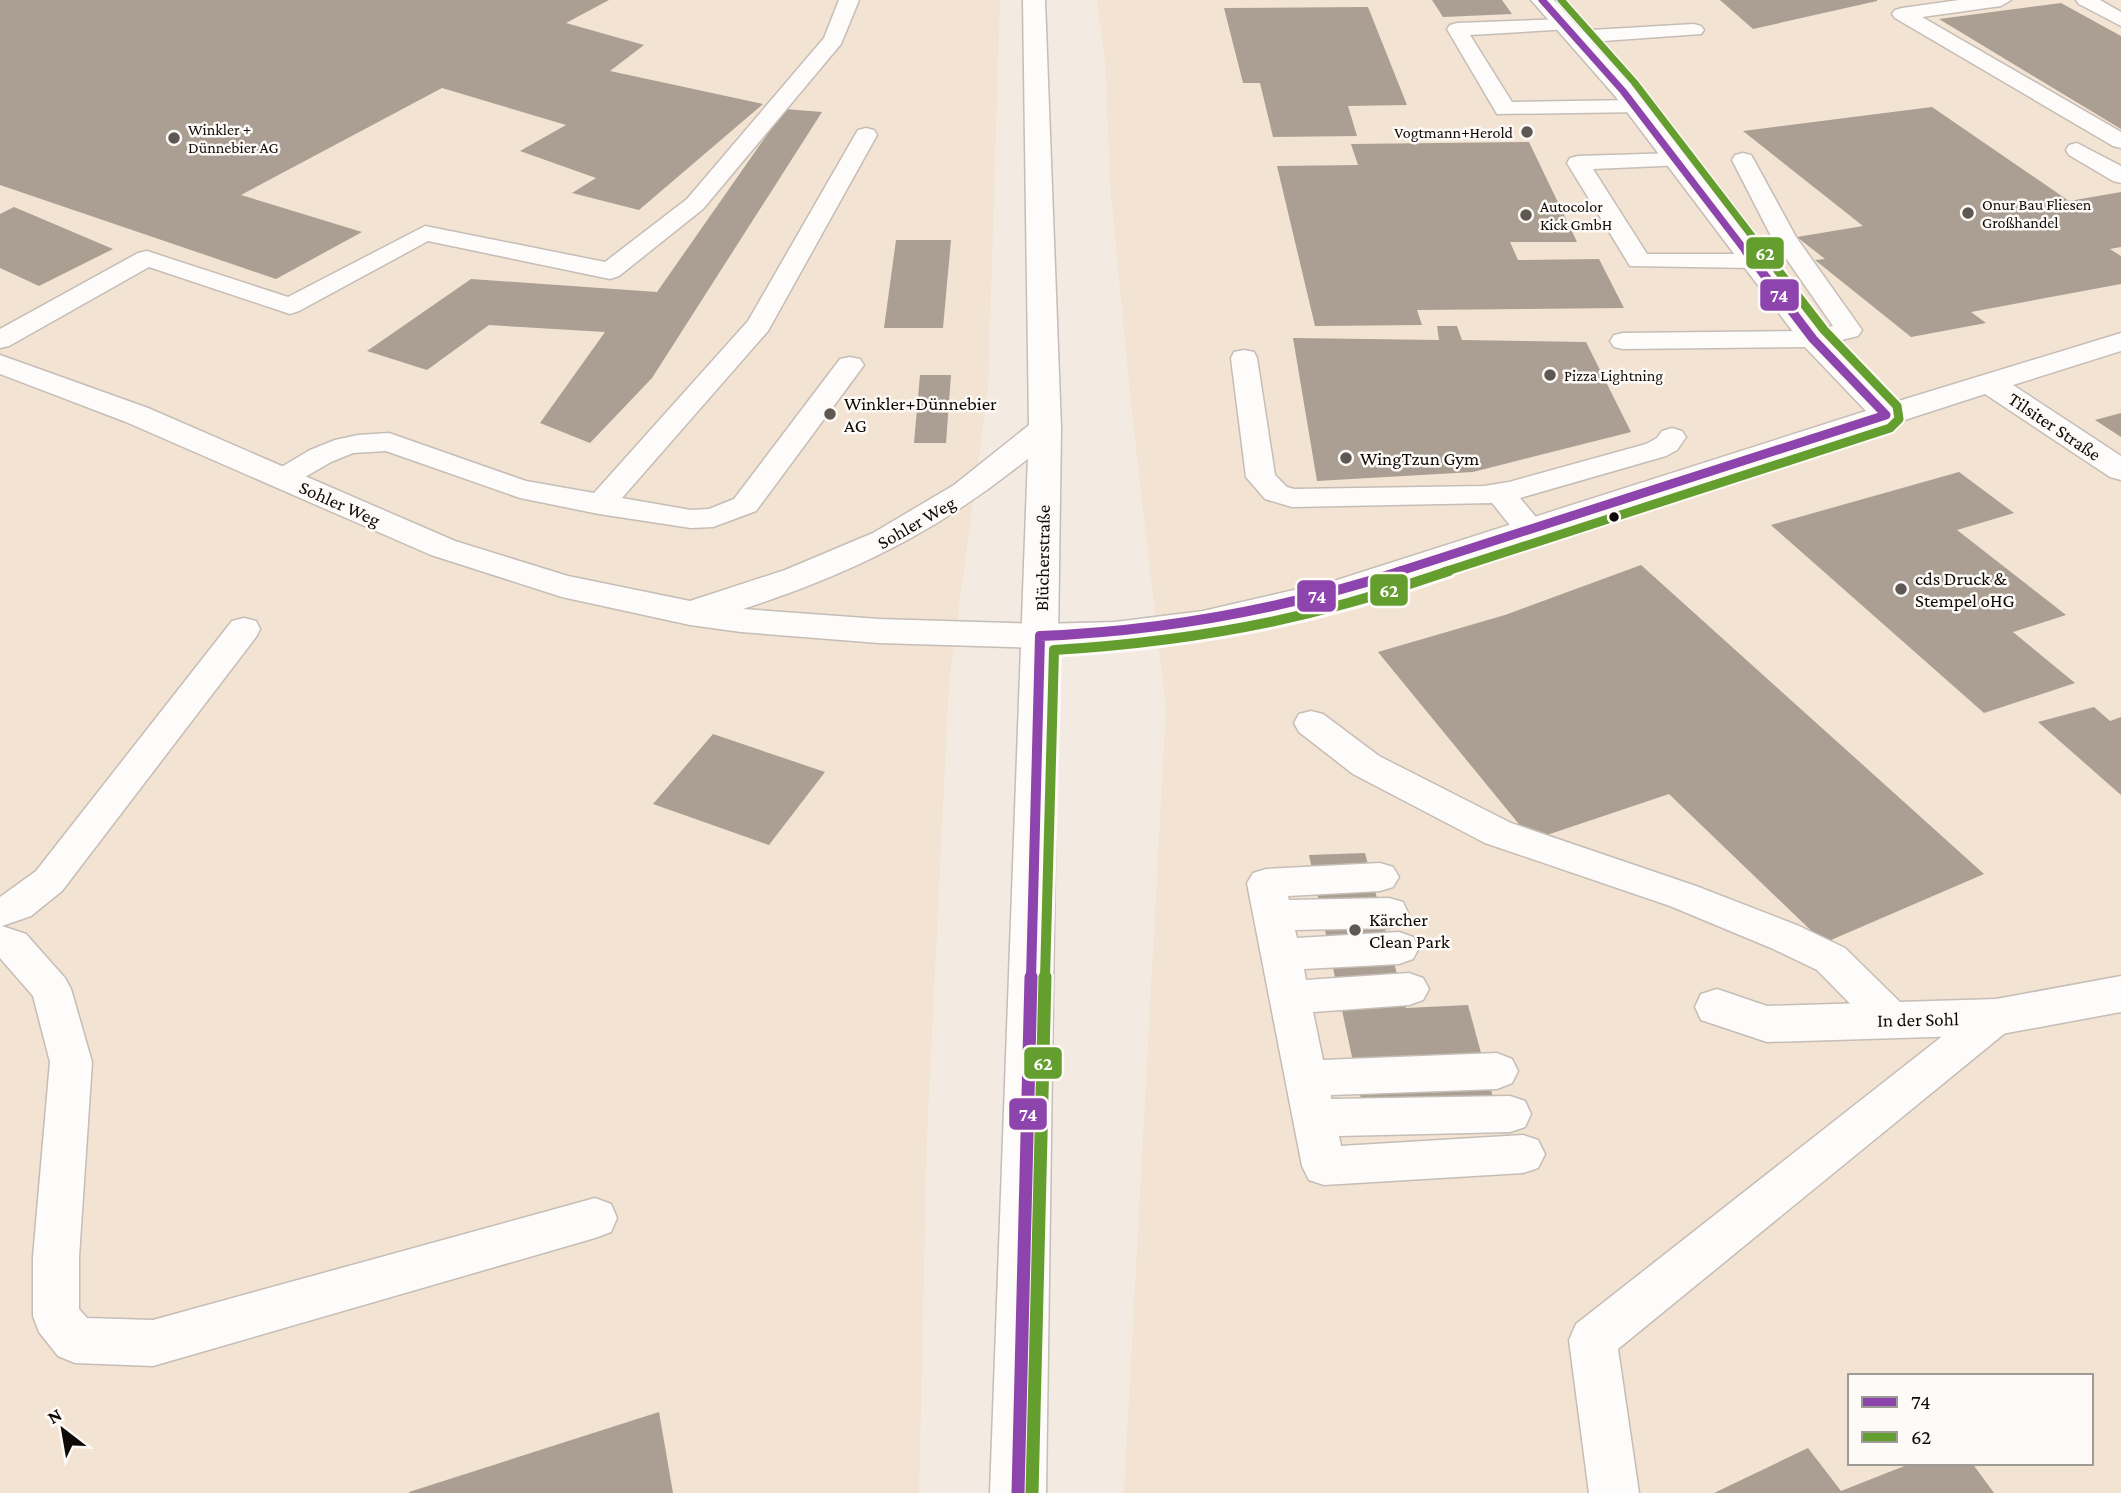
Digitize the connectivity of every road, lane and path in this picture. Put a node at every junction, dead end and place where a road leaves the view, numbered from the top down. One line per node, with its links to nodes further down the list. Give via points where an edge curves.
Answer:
1 (849, 0): 21 (lane, via 834,40 695,204 610,271 425,233 290,306 147,258)
2 (1034, 0): 25 (street, Blücherstraße)
3 (1542, 0): 8 (street)
4 (2001, 0): 11 (lane, via 1902,14)
5 (2086, 0): 6 (lane)
6 (2121, 20)
7 (1693, 30): 8 (lane)
8 (1569, 31): 9 (street); 9 (lane, via 1457,29 1505,109)
9 (1635, 107): 13 (street)
10 (866, 135): 30 (lane, via 760,326)
11 (2121, 141)
12 (2077, 150): 15 (lane)
13 (1676, 160): 16 (street); 16 (lane, via 1578,163 1639,261)
14 (1743, 160): 17 (lane, via 1784,238 1849,330)
15 (2121, 176)
16 (1753, 261): 17 (street)
17 (1814, 339): 18 (lane); 24 (street)
18 (1623, 341)
19 (2121, 342): 23 (street, Sohler Weg)
20 (1244, 358): 29 (lane, via 1261,477 1276,494 1292,498)
21 (3, 362): 28 (street, Sohler Weg)
22 (850, 365): 30 (lane, via 745,505 713,518 691,519)
23 (1989, 383): 24 (street, Sohler Weg); 27 (street, Tilsiter Straße)
24 (1886, 415): 31 (street, Sohler Weg)
25 (1045, 428): 32 (street, Sohler Weg, via 956,500 892,538 825,568); 34 (street, Blücherstraße)
26 (1672, 437): 29 (lane, via 1656,450)
27 (2121, 470)
28 (283, 478): 30 (lane, via 325,451 367,440 388,442 520,489); 32 (street, Sohler Weg, via 464,555 562,586)
29 (1500, 493): 31 (lane)
30 (599, 505)
31 (1531, 529): 34 (street, Sohler Weg, via 1345,589 1252,612 1115,634)
32 (690, 613): 34 (street, Sohler Weg, via 879,631)
33 (244, 629): 36 (lane, via 49,881 17,906)
34 (1040, 636): 51 (street, Blücherstraße)
35 (1311, 723): 44 (lane, via 1366,765 1498,833 1683,896 1831,959)
36 (0, 912)
37 (0, 941): 50 (lane, via 12,944 51,989 71,1062 56,1316 75,1340 153,1343)
38 (1281, 955): 38 (lane, via 1390,913 1266,883); 41 (lane)
39 (1409, 989): 41 (lane)
40 (2121, 994): 43 (street, In der Sohl)
41 (1290, 997): 46 (lane)
42 (1717, 1007): 44 (street, In der Sohl, via 1766,1024)
43 (1996, 1017): 44 (street, In der Sohl); 52 (lane, via 1593,1340)
44 (1891, 1019)
45 (1497, 1071): 46 (lane)
46 (1306, 1078): 48 (lane)
47 (1510, 1114): 48 (lane)
48 (1314, 1118): 49 (lane, via 1324,1166)
49 (1522, 1154)
50 (595, 1218)
51 (1018, 1493)
52 (1614, 1493)

